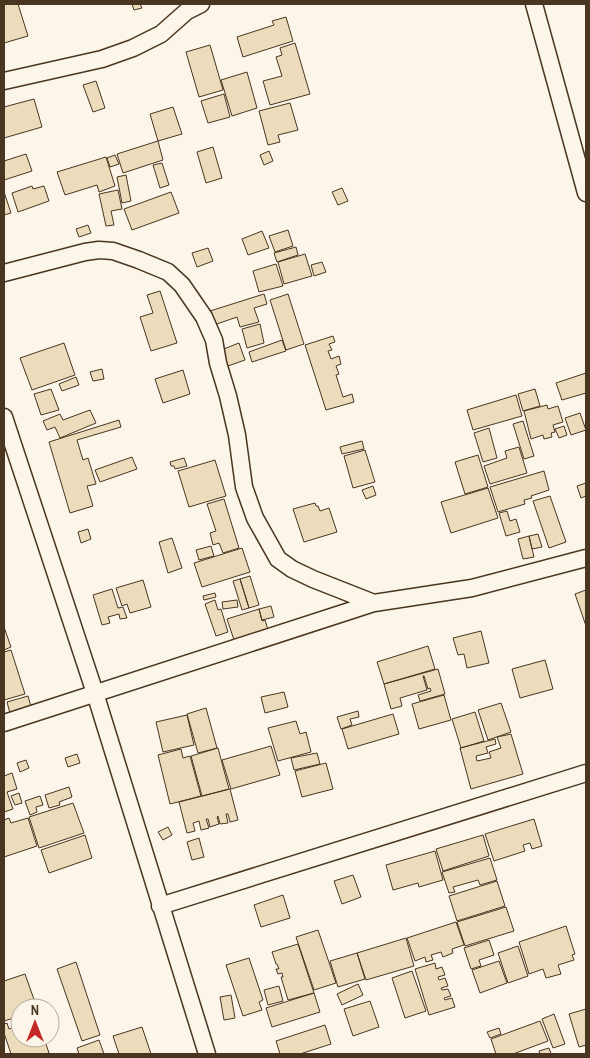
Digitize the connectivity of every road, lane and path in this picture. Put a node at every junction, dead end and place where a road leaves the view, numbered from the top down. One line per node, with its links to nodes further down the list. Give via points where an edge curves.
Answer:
1 (200, 4): 3 (street, via 161,34 133,48 102,59)
2 (534, 4): 4 (street)
3 (4, 81)
4 (586, 193)
5 (4, 273): 8 (street, via 99,250 113,251 168,272 182,285 214,340 237,435 244,488 255,518 278,559 313,579)
6 (4, 417): 9 (street)
7 (586, 558): 8 (street, via 472,588)
8 (374, 603): 9 (street)
9 (95, 693): 10 (street); 12 (street)
10 (4, 722)
11 (586, 773): 12 (street)
12 (160, 906): 13 (street)
13 (207, 1054)

